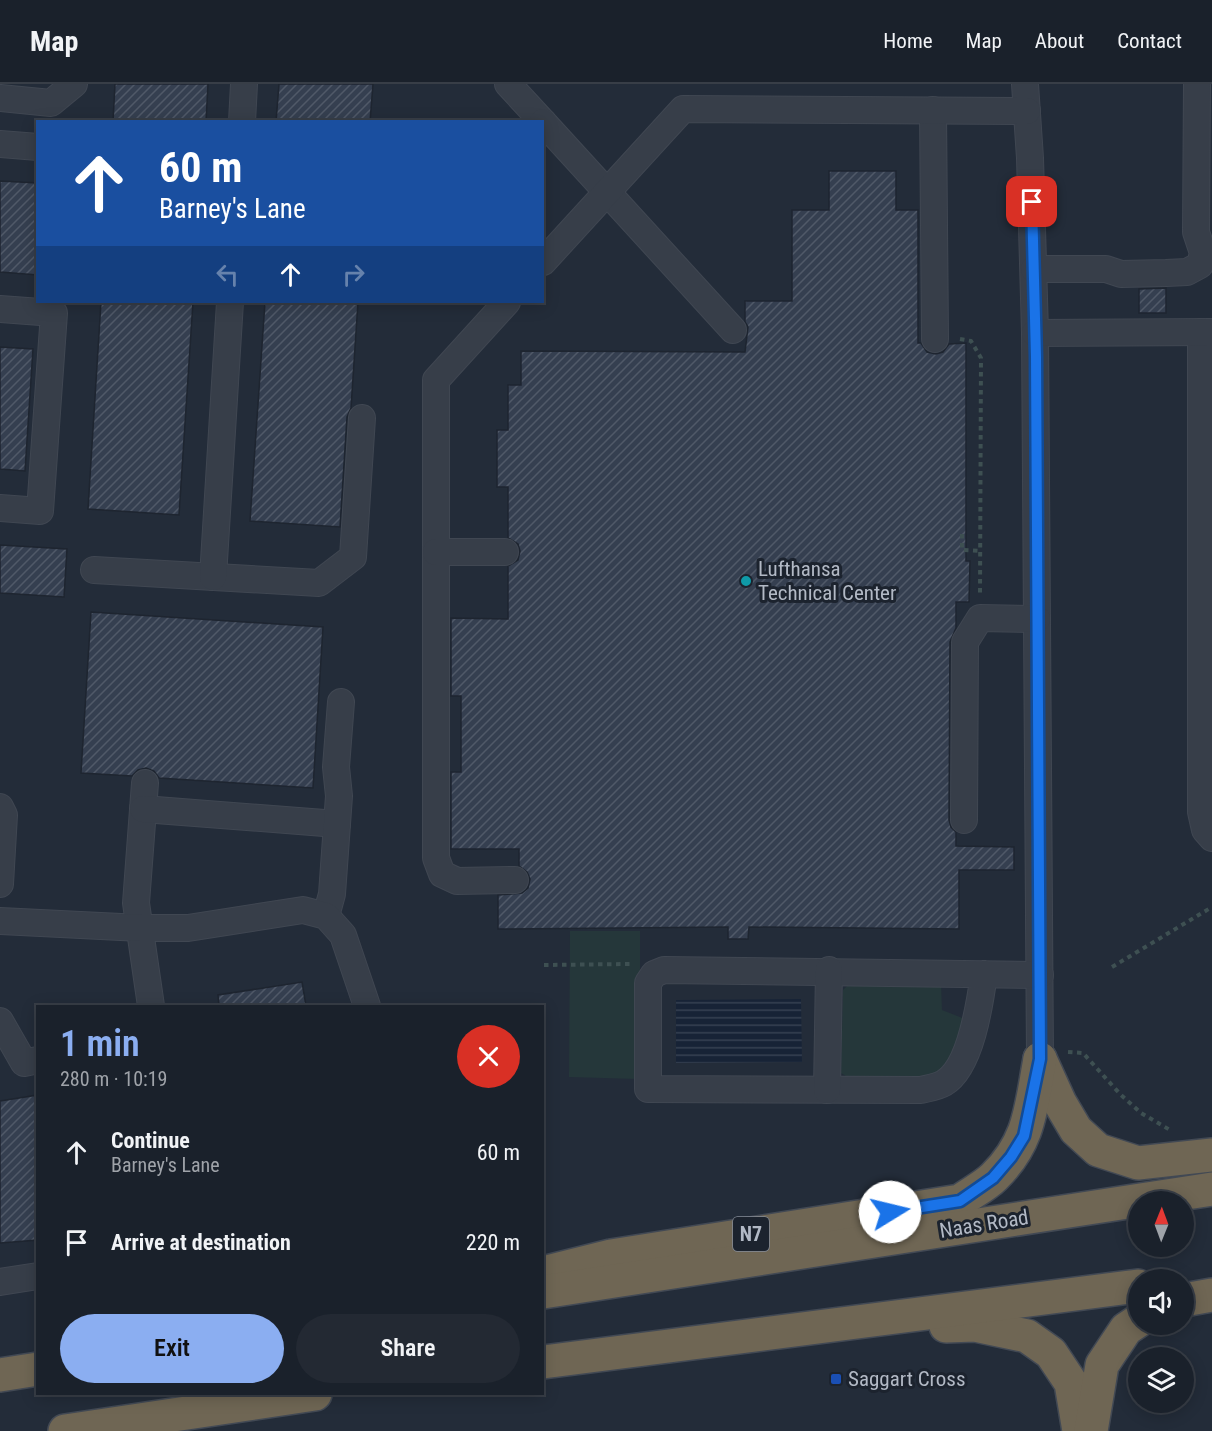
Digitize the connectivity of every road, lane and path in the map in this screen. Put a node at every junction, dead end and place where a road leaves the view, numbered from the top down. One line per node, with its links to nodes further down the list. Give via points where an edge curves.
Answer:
1 (74, 84): 6 (street, via 51,103)
2 (244, 84): 9 (street)
3 (508, 84): 10 (street)
4 (1025, 84): 8 (street)
5 (1197, 84): 16 (street, via 1196,232 1203,253 1200,265 1187,272 1121,274 1106,269)
6 (0, 98)
7 (933, 110): 8 (street); 14 (street, via 683,109); 23 (street)
8 (1027, 111): 16 (street)
9 (242, 120)
10 (541, 120)
11 (544, 123): 14 (street)
12 (0, 144): 13 (street)
13 (36, 147)
14 (607, 192): 15 (street); 20 (street)
15 (544, 261)
16 (1034, 269): 22 (street)
17 (230, 303): 31 (street)
18 (506, 303): 28 (street, via 436,381)
19 (0, 309): 25 (street, via 54,313 40,511)
20 (733, 330)
21 (1206, 332): 22 (street); 40 (street, via 1201,812 1205,830)
22 (1035, 333): 33 (street)
23 (935, 339): 27 (path, via 971,340 981,358)
24 (362, 418): 31 (street, via 353,557 319,583)
25 (0, 508)
26 (962, 534): 27 (path, via 962,550)
27 (980, 551): 32 (path)
28 (436, 552): 29 (street); 41 (street, via 436,858 442,874 457,881)
29 (505, 552)
30 (94, 570): 31 (street)
31 (213, 577)
32 (980, 618): 33 (street); 38 (street, via 965,642)
33 (1038, 620): 52 (street)
34 (341, 702): 39 (street)
35 (145, 783): 37 (street)
36 (0, 807): 42 (street, via 4,815)
37 (143, 809): 39 (street); 46 (street, via 136,903)
38 (964, 820)
39 (337, 824): 44 (street, via 333,894)
40 (1212, 838)
41 (515, 880)
42 (0, 884)
43 (1212, 907): 48 (path)
44 (326, 916): 46 (street, via 303,910 188,928); 54 (street, via 343,935)
45 (0, 921): 46 (street)
46 (141, 928): 53 (street)
47 (544, 965): 50 (path, via 639,964)
48 (1112, 967)
49 (829, 970): 50 (street, via 664,970); 51 (street); 58 (street)
50 (654, 974): 58 (street, via 648,983 648,1089)
51 (984, 974): 52 (street); 58 (street, via 973,1036 954,1074 944,1083 921,1090)
52 (1040, 975): 56 (street)
53 (151, 1005)
54 (367, 1005)
55 (0, 1021): 57 (street)
56 (1040, 1056): 59 (path, via 1083,1053 1141,1113); 60 (highway, via 1076,1130 1098,1150 1138,1164); 62 (highway, N7, via 1024,1136 993,1178 960,1201 611,1256)
57 (21, 1063)
58 (827, 1090)
59 (1178, 1134)
60 (1212, 1155)
61 (1212, 1189): 68 (highway, Naas Road / N7)
62 (544, 1273)
63 (36, 1275): 66 (street)
64 (1212, 1277): 65 (highway)
65 (1194, 1280)
66 (0, 1282)
67 (1128, 1287): 72 (highway)
68 (544, 1292)
69 (1212, 1295): 70 (highway)
70 (1194, 1298)
71 (1128, 1328): 79 (highway, via 1102,1365)
72 (764, 1334): 73 (highway); 78 (highway, via 975,1325 1027,1336 1051,1353 1071,1383)
73 (544, 1362)
74 (36, 1369): 75 (highway)
75 (0, 1375)
76 (308, 1395): 77 (highway)
77 (65, 1431)
78 (1079, 1431)
79 (1090, 1431)

